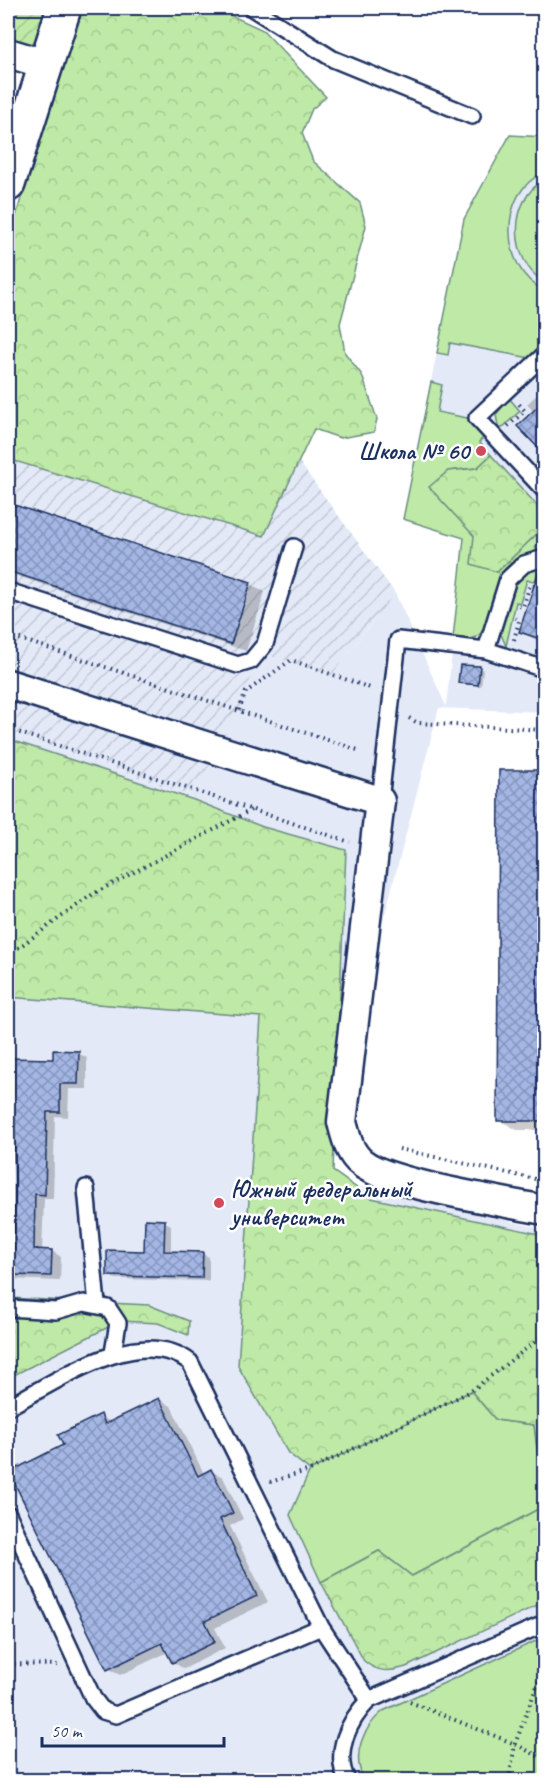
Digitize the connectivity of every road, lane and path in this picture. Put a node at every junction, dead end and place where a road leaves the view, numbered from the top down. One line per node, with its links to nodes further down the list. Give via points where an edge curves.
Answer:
1 (64, 8): 4 (street)
2 (252, 8): 5 (lane, via 333,59)
3 (8, 53): 4 (street)
4 (45, 64): 6 (street)
5 (472, 116)
6 (8, 184)
7 (544, 355): 8 (lane, via 477,418)
8 (544, 490)
9 (294, 547): 12 (lane, via 265,644 251,661 238,665)
10 (544, 558): 14 (lane, via 524,564 508,579)
11 (544, 586): 15 (path, via 530,585 523,607 519,606)
12 (8, 591)
13 (8, 635): 20 (path)
14 (486, 650): 15 (lane); 17 (lane, via 398,640)
15 (509, 657): 16 (lane)
16 (544, 669)
17 (394, 677): 20 (path, via 380,675 375,690 291,660 246,692); 26 (lane)
18 (8, 684): 26 (street)
19 (405, 709): 21 (path)
20 (239, 710): 25 (path)
21 (407, 716): 22 (path); 24 (path, via 418,723)
22 (406, 728)
23 (8, 729): 27 (path)
24 (544, 730)
25 (361, 751)
26 (380, 801): 28 (street)
27 (252, 809): 28 (path); 29 (path, via 93,894)
28 (375, 848): 33 (street, via 342,1122 349,1146 360,1162 388,1176)
29 (8, 955)
30 (398, 1149): 31 (path)
31 (544, 1181)
32 (86, 1188): 34 (lane)
33 (544, 1210)
34 (97, 1305): 35 (lane, via 84,1303 56,1311); 37 (lane, via 108,1308 118,1323)
35 (8, 1308)
36 (544, 1335): 39 (path, via 471,1390 310,1470)
37 (113, 1353): 38 (lane); 39 (lane, via 160,1349 177,1353 190,1362)
38 (8, 1407)
39 (252, 1487): 42 (lane)
40 (8, 1514): 44 (lane)
41 (544, 1624): 46 (lane)
42 (321, 1627): 44 (lane, via 116,1715 103,1711 93,1698); 47 (lane)
43 (8, 1664): 44 (path)
44 (77, 1664)
45 (544, 1667): 48 (path)
46 (389, 1694): 47 (lane); 48 (path)
47 (369, 1701): 50 (lane, via 354,1716 344,1741 342,1772)
48 (515, 1744): 49 (path); 51 (path)
49 (544, 1760)
50 (347, 1780)
51 (509, 1780)

